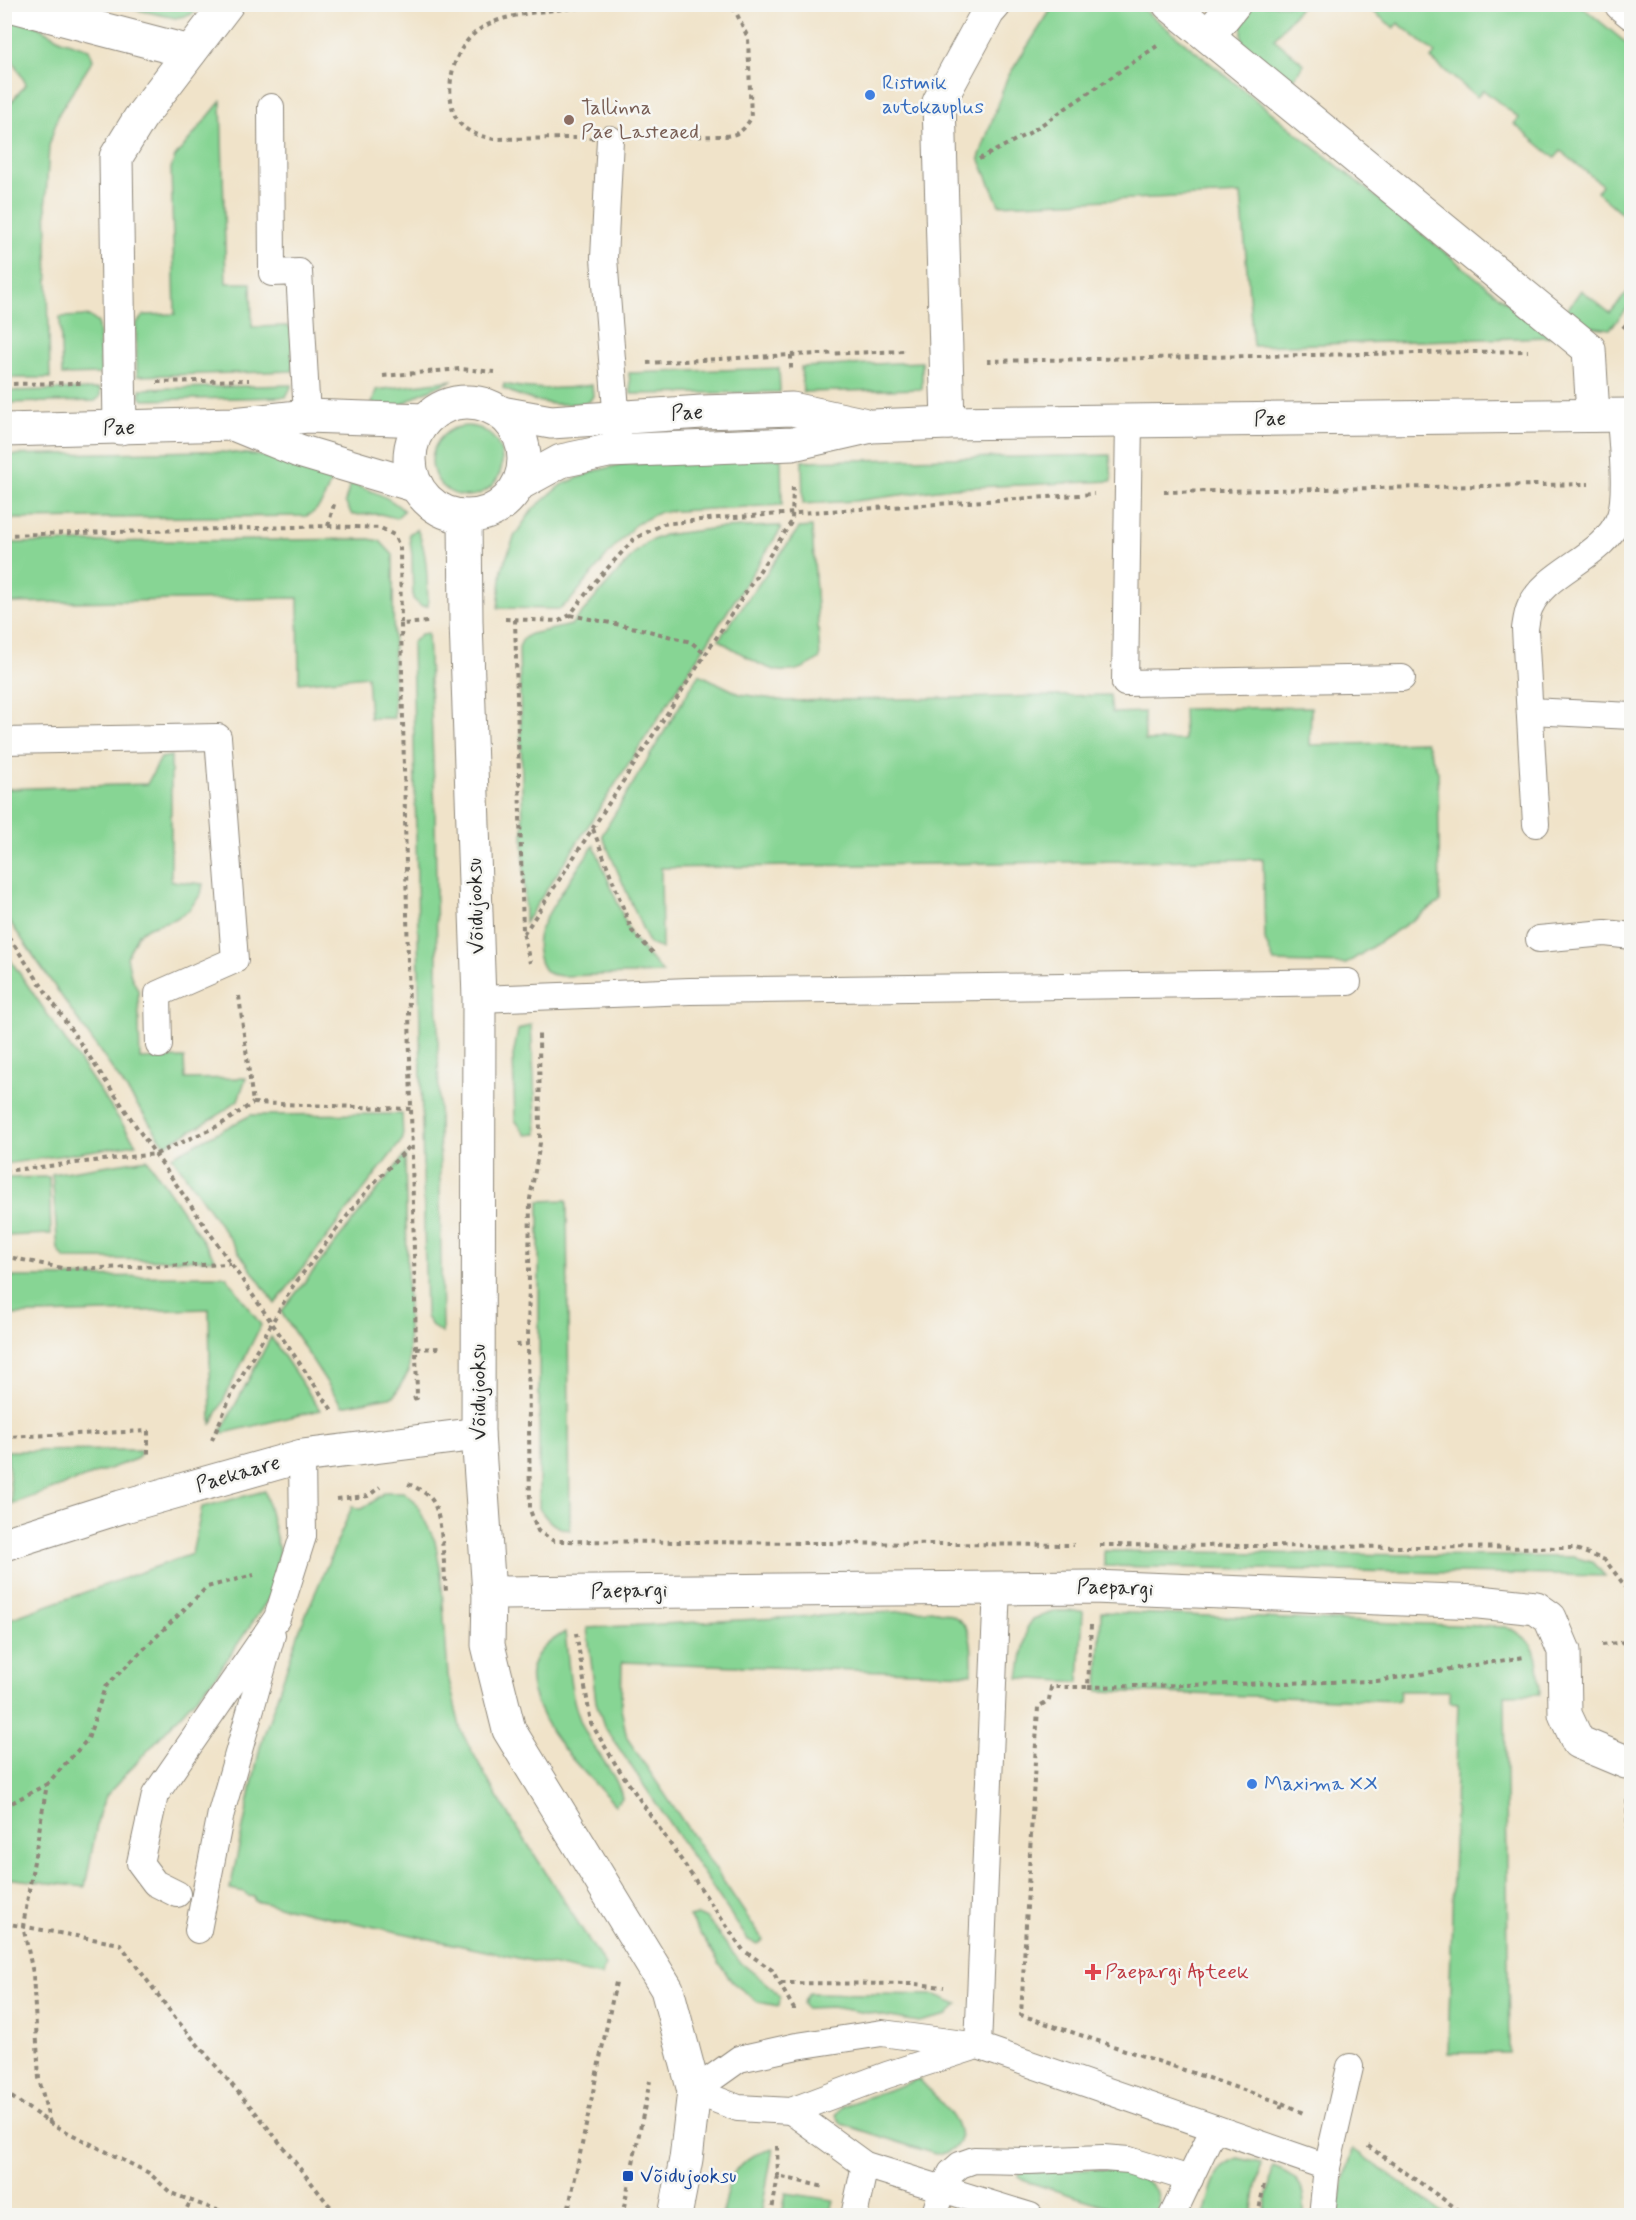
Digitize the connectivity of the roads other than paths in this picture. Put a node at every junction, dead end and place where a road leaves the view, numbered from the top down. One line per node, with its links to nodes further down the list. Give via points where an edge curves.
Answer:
1 (6, 4): 8 (street)
2 (227, 4): 8 (street)
3 (995, 4): 17 (street, via 939,102)
4 (1234, 4): 7 (street)
5 (1621, 4): 6 (street)
6 (1632, 13)
7 (1190, 21): 12 (street, via 1582,343)
8 (190, 52): 20 (street, via 116,157)
9 (271, 107): 13 (lane, via 272,273 299,272)
10 (610, 139): 14 (lane, via 604,258)
11 (501, 413): 14 (street, Pae, via 551,422); 15 (street, via 489,406 462,402 442,408); 23 (street, via 515,427 523,445 524,465)
12 (1615, 415): 16 (street, Pae); 26 (lane)
13 (307, 416): 15 (street, Pae); 18 (street, Pae)
14 (617, 417): 19 (street, Pae, via 792,409); 22 (lane)
15 (425, 420): 24 (street, via 410,452)
16 (1130, 421): 17 (street, Pae); 27 (lane, via 1125,683)
17 (948, 423): 19 (street, Pae)
18 (233, 424): 20 (street, Pae); 24 (street, Pae, via 299,451)
19 (872, 426): 22 (street, Pae, via 793,444)
20 (120, 428): 21 (street, Pae)
21 (4, 430)
22 (619, 450): 23 (street, Pae, via 561,461)
23 (519, 484): 25 (street, via 497,508)
24 (417, 486): 25 (street, via 437,508)
25 (465, 516): 35 (street, Võidujooksu)
26 (1624, 527): 28 (lane, via 1611,533 1551,583 1529,608 1525,629)
27 (1402, 678)
28 (1530, 711): 29 (lane); 31 (lane)
29 (1632, 716)
30 (4, 741): 36 (lane, via 218,736 235,960 158,994)
31 (1536, 824)
32 (1632, 936): 33 (lane, via 1605,933)
33 (1539, 939)
34 (1348, 982): 35 (lane, via 690,991)
35 (479, 999): 37 (street, Võidujooksu)
36 (159, 1045)
37 (478, 1434): 38 (street, Paekaare); 41 (street, Võidujooksu)
38 (302, 1456): 39 (street, Paekaare); 42 (lane, via 303,1536)
39 (4, 1544)
40 (997, 1587): 41 (street, Paepargi); 43 (street, Paepargi, via 1479,1602 1536,1608 1550,1618 1564,1651 1565,1714 1578,1742); 46 (lane)
41 (489, 1593): 48 (street, Võidujooksu, via 488,1645 509,1730 667,1989)
42 (277, 1618): 44 (lane, via 155,1795 140,1863 155,1883); 45 (lane, via 220,1813)
43 (1629, 1762)
44 (177, 1894)
45 (198, 1930)
46 (978, 2046): 48 (lane, via 882,2033 787,2048 739,2059); 49 (lane); 50 (lane)
47 (1350, 2067): 52 (lane)
48 (694, 2091): 49 (lane, via 738,2108); 56 (street, Võidujooksu)
49 (791, 2111): 51 (lane)
50 (1214, 2128): 52 (lane); 53 (lane)
51 (865, 2165): 54 (lane); 55 (lane)
52 (1327, 2167): 60 (lane)
53 (1190, 2179): 54 (lane, via 1130,2160 974,2160 951,2173); 59 (lane)
54 (943, 2189): 57 (lane); 58 (lane)
55 (855, 2211)
56 (675, 2216)
57 (934, 2216)
58 (1030, 2216)
59 (1172, 2216)
60 (1322, 2216)

